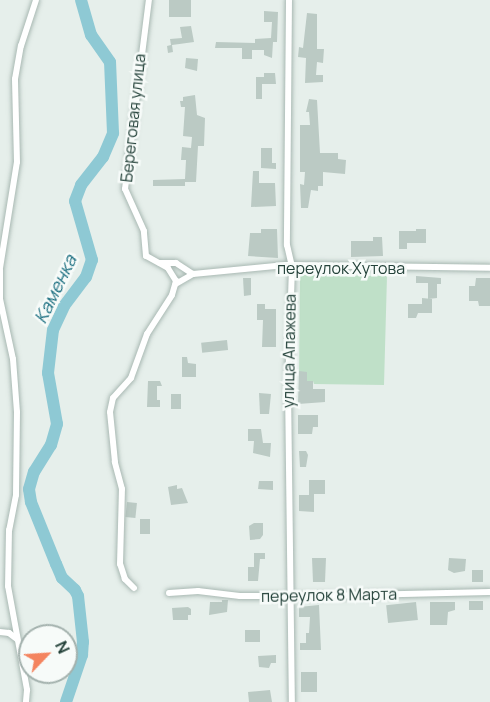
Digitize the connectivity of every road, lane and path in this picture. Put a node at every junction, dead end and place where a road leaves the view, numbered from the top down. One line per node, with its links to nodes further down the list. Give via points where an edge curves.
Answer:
1 (36, 0): 7 (street, via 15,80 17,162)
2 (149, 0): 4 (street, Береговая улица, via 125,182 128,201 144,231 146,256)
3 (290, 0): 5 (street, улица Апажева, via 287,245)
4 (159, 263): 8 (street, via 176,263); 9 (street, Береговая улица, via 172,271)
5 (292, 267): 6 (street, переулок Хутова); 8 (street, переулок Хутова); 14 (street, улица Апажева, via 288,386)
6 (490, 268)
7 (0, 269): 10 (street)
8 (193, 274): 9 (street)
9 (176, 284): 11 (street, via 147,334 131,378 113,398 110,412 122,489 120,564 125,579)
10 (0, 299): 15 (street, via 13,359 17,412 8,586)
11 (134, 588)
12 (490, 592): 14 (street, переулок 8 Марта)
13 (169, 593): 14 (street, переулок 8 Марта)
14 (292, 596): 19 (street, улица Апажева)
15 (15, 619): 16 (street); 17 (street)
16 (2, 632): 17 (street)
17 (17, 639): 18 (street)
18 (26, 702)
19 (292, 702)

